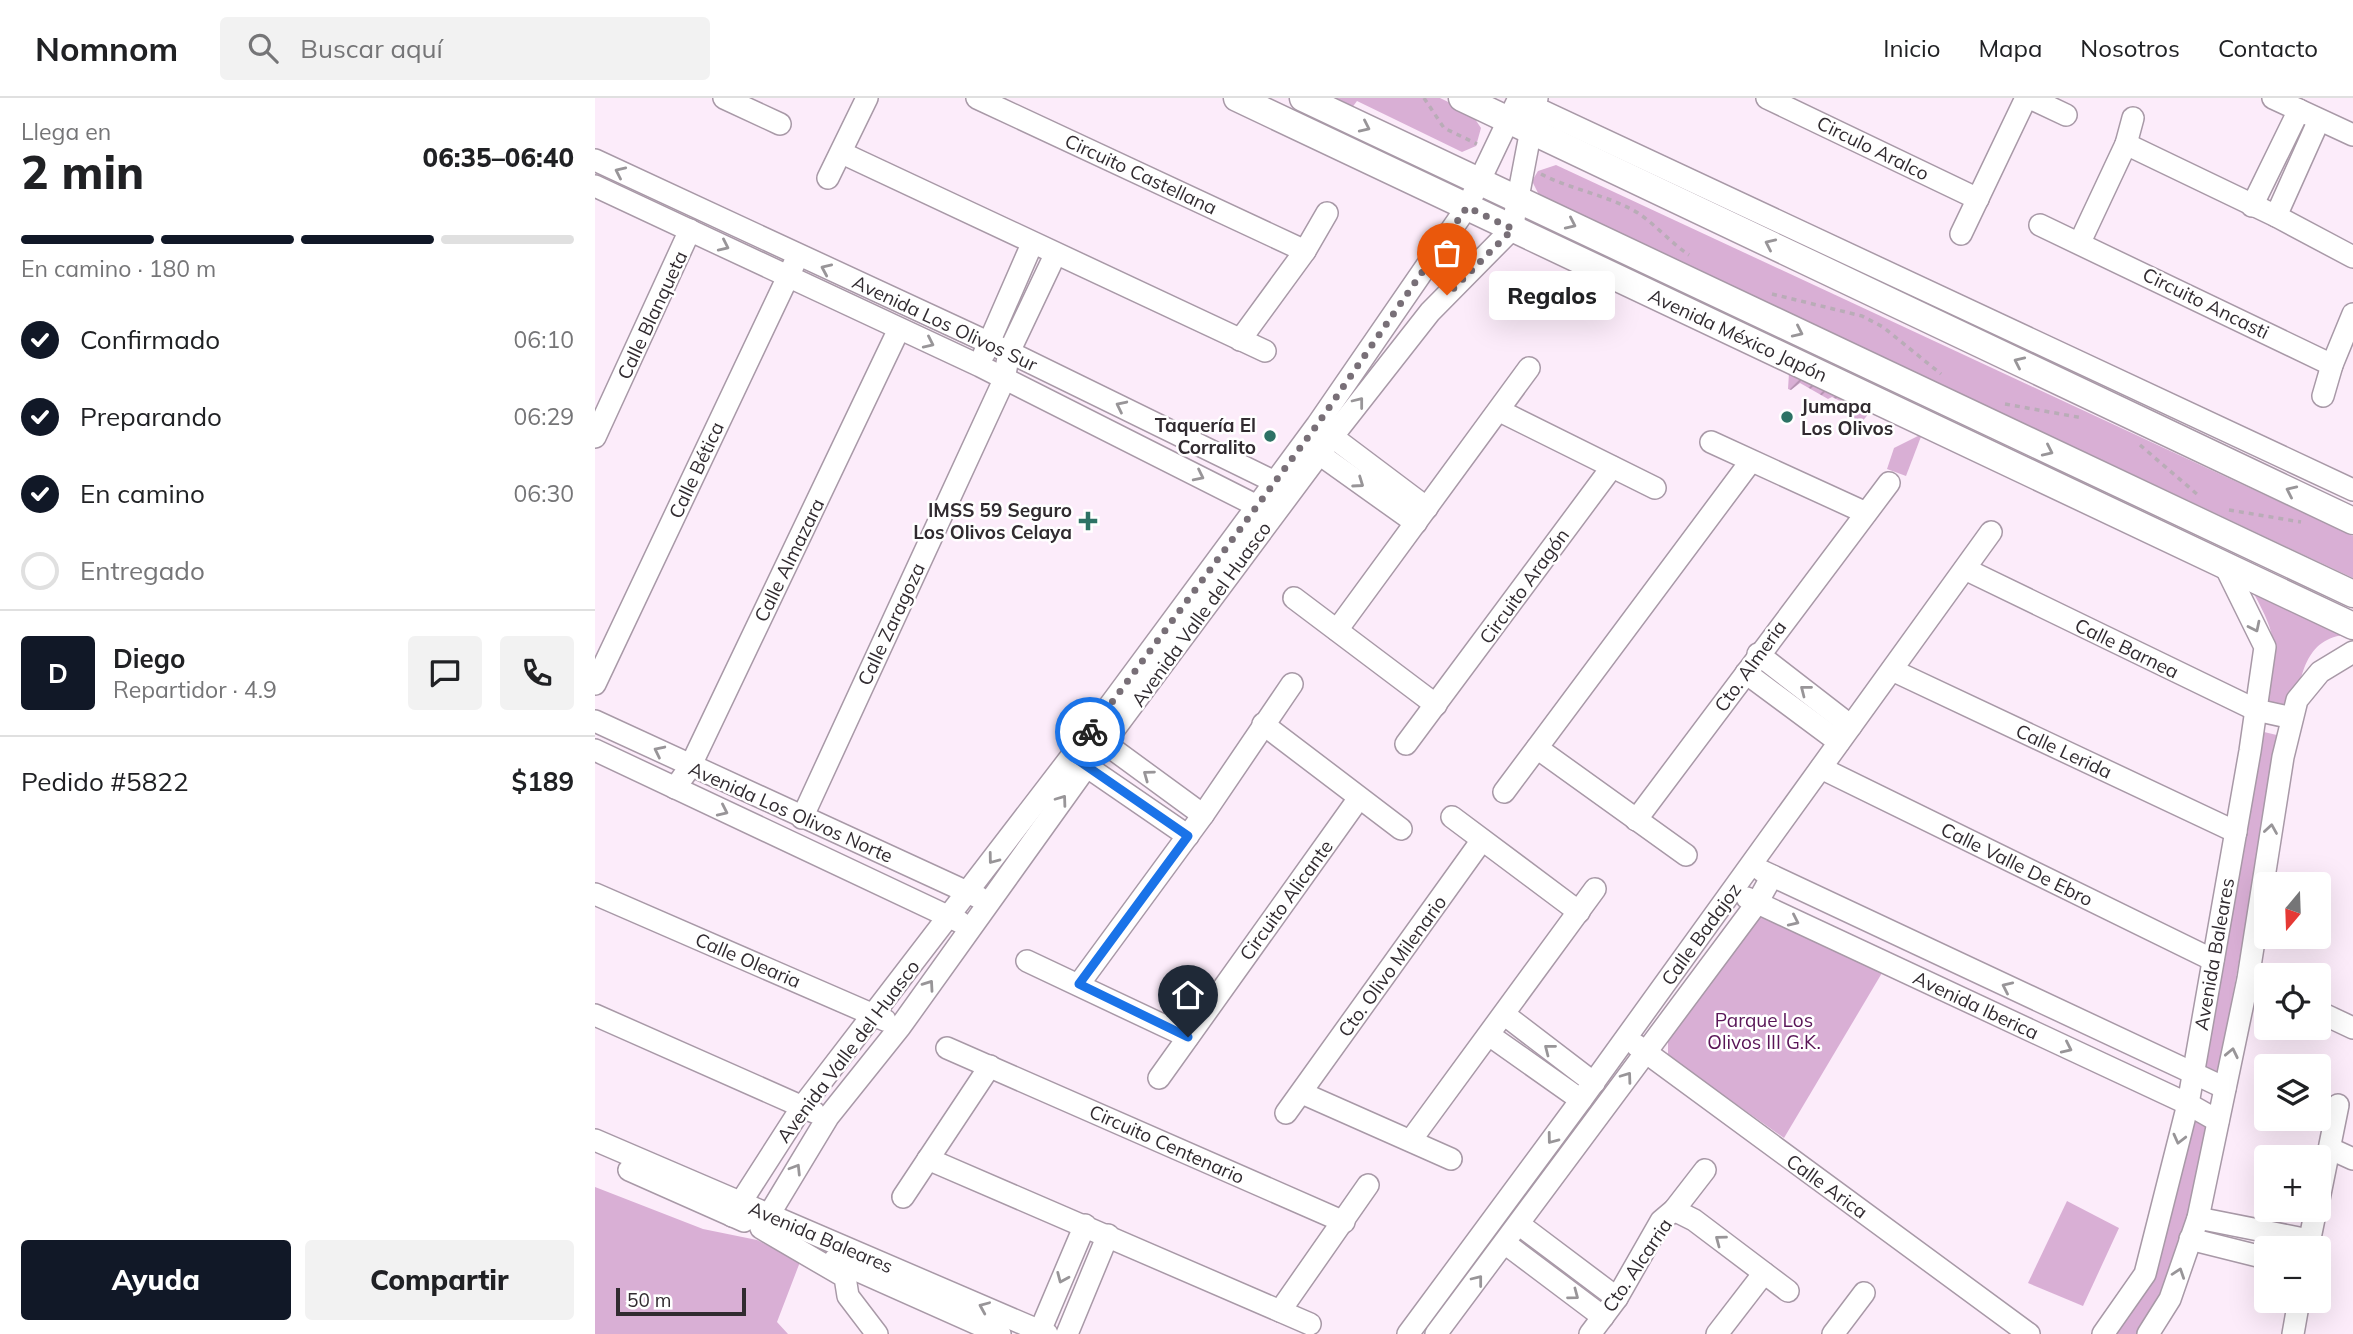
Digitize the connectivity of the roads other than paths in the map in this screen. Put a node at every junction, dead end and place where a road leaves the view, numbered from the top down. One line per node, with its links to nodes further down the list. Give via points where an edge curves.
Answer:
1 (724, 98): 10 (street)
2 (867, 98): 19 (street)
3 (978, 98): 36 (street, Circuito Castellana)
4 (1237, 98): 27 (street, Avenida México Japón)
5 (1303, 98): 22 (street, Avenida México Japón, one-way to 22)
6 (1462, 98): 11 (street)
7 (1767, 98): 24 (street, Circulo Aralco)
8 (2028, 98): 13 (street); 24 (street)
9 (2273, 98): 12 (street)
10 (746, 103): 16 (street)
11 (1523, 107): 22 (street, Avenida Valle del Huasco); 25 (street); 65 (street); 69 (street, one-way to 11)
12 (2299, 110): 15 (street); 26 (street)
13 (2066, 115)
14 (2133, 118): 18 (street)
15 (2319, 120): 17 (street); 29 (street)
16 (780, 124)
17 (2353, 135)
18 (2126, 144): 26 (street); 34 (street)
19 (842, 153): 21 (street); 35 (street)
20 (595, 160): 38 (street, Avenida Los Olivos Sur, one-way to 20)
21 (828, 178)
22 (1481, 182): 25 (street, Avenida México Japón); 27 (street, Avenida Valle del Huasco)
23 (595, 186): 32 (street, Avenida Los Olivos Sur)
24 (1978, 199): 33 (street)
25 (1519, 200): 31 (street); 41 (street, Avenida México Japón, one-way to 41)
26 (2252, 206): 29 (street)
27 (1467, 207): 31 (street, Avenida México Japón); 57 (street, Avenida Valle del Huasco)
28 (1327, 214): 36 (street)
29 (2276, 216): 39 (street)
30 (2040, 225): 34 (street, Circuito Ancasti)
31 (1513, 229): 46 (street, Avenida México Japón); 57 (street, Avenida Valle del Huasco, one-way to 31, via 1430,312)
32 (690, 230): 40 (street, Avenida Los Olivos Sur, one-way to 40); 56 (street, Calle Blanqueta)
33 (1961, 234)
34 (2080, 242): 49 (street, Circuito Ancasti)
35 (1032, 244): 37 (street); 45 (street)
36 (1305, 251): 44 (street)
37 (1055, 255): 44 (street); 48 (street)
38 (798, 256): 40 (street, Calle Bética); 45 (street, Avenida Los Olivos Sur, one-way to 38)
39 (2353, 257)
40 (789, 275): 43 (street, Avenida Los Olivos Sur); 81 (street, Calle Bética)
41 (1766, 304): 46 (street); 55 (street, Avenida México Japón, one-way to 55)
42 (2353, 314): 49 (street)
43 (899, 329): 50 (street, Avenida Los Olivos Sur, one-way to 50); 94 (street, Calle Almazara)
44 (1240, 340): 47 (street)
45 (988, 342): 48 (street, Avenida Los Olivos Sur); 50 (street)
46 (1751, 342): 59 (street, Avenida México Japón)
47 (1265, 351)
48 (1009, 352): 52 (street, Calle Zaragoza); 63 (street, Avenida Los Olivos Sur, one-way to 48)
49 (2332, 365): 53 (street)
50 (980, 366): 52 (street, Avenida Los Olivos Sur)
51 (1529, 368): 54 (street)
52 (1004, 380): 66 (street, Avenida Los Olivos Sur, one-way to 66); 101 (street, Calle Zaragoza)
53 (2323, 396)
54 (1500, 411): 61 (street); 68 (street)
55 (2012, 434): 59 (street); 73 (street, Avenida México Japón, one-way to 73)
56 (595, 437)
57 (1318, 440): 63 (street, Avenida Valle del Huasco); 68 (street)
58 (1711, 442): 60 (street)
59 (2000, 459): 71 (street, Avenida México Japón)
60 (1751, 461): 67 (street); 91 (street)
61 (1612, 467): 64 (street); 83 (street, Circuito Aragón)
62 (1889, 483): 67 (street, Cto. Almeria)
63 (1284, 486): 66 (street, Avenida Valle del Huasco)
64 (1655, 488)
65 (2353, 489)
66 (1265, 510): 89 (street, Avenida Valle del Huasco)
67 (1867, 513): 78 (street, Cto. Almeria)
68 (1421, 516): 76 (street)
69 (2353, 521)
70 (1991, 532): 72 (street, Calle Badajoz)
71 (2225, 566): 75 (street, Avenida México Japón); 84 (street, Avenida Baleares, one-way to 84, via 2265,647)
72 (1965, 569): 79 (street, Calle Badajoz); 84 (street, Calle Barnea)
73 (2353, 594)
74 (1294, 598): 76 (street)
75 (2353, 626)
76 (1336, 630): 83 (street)
77 (2353, 652): 85 (street, Avenida Baleares, via 2320,672 2297,700)
78 (1758, 654): 80 (street, Cto. Almeria); 88 (street, one-way to 78)
79 (1892, 670): 88 (street, Calle Badajoz); 104 (street, Calle Lerida)
80 (1746, 673): 88 (street); 102 (street, Cto. Almeria)
81 (595, 684)
82 (1292, 684): 87 (street)
83 (1436, 705): 90 (street, Circuito Aragón)
84 (2256, 710): 85 (street, Calle Barnea); 104 (street, Avenida Baleares)
85 (2292, 718): 121 (street, Avenida Baleares, one-way to 85, via 2283,757)
86 (595, 720): 94 (street, Avenida Los Olivos Norte, one-way to 86)
87 (1263, 724): 98 (street); 99 (street)
88 (1845, 734): 95 (street, Calle Badajoz)
89 (1098, 738): 93 (street, Avenida Valle del Huasco); 99 (street, one-way to 89)
90 (1406, 744)
91 (1537, 748): 97 (street); 102 (street)
92 (595, 750): 96 (street, Avenida Los Olivos Norte)
93 (1079, 761): 105 (street); 112 (street, Avenida Valle del Huasco, one-way to 112); 114 (street, Avenida Valle del Huasco, one-way to 93)
94 (690, 767): 96 (street, Calle Almazara); 101 (street, Avenida Los Olivos Norte)
95 (1821, 768): 108 (street, Calle Badajoz); 119 (street, Calle Valle De Ebro)
96 (675, 788): 117 (street, Avenida Los Olivos Norte, one-way to 117)
97 (1504, 792)
98 (1359, 798): 103 (street); 133 (street, Circuito Alicante)
99 (1203, 815): 105 (street)
100 (1452, 817): 106 (street)
101 (802, 818): 112 (street, Avenida Los Olivos Norte)
102 (1636, 820): 107 (street)
103 (1401, 829)
104 (2236, 832): 119 (street, Avenida Baleares)
105 (1188, 836): 123 (street)
106 (1482, 840): 116 (street); 142 (street, Cto. Olivo Milenario)
107 (1686, 855)
108 (1751, 866): 109 (street, Avenida Iberica); 111 (street, Calle Badajoz)
109 (1772, 876): 115 (street, Calle Badajoz); 122 (street, Avenida Iberica)
110 (1595, 889): 116 (street)
111 (1733, 890): 115 (street, Avenida Iberica); 134 (street, Calle Badajoz)
112 (968, 892): 114 (street, Avenida Los Olivos Norte); 117 (street, Avenida Valle del Huasco)
113 (595, 894): 128 (street, Calle Olearia)
114 (988, 902): 118 (street, Avenida Valle del Huasco)
115 (1757, 903): 125 (street, Avenida Iberica, one-way to 125); 136 (street, Calle Badajoz)
116 (1579, 912): 126 (street)
117 (949, 917): 118 (street, Avenida Los Olivos Norte); 128 (street, Avenida Valle del Huasco)
118 (969, 927): 130 (street, Avenida Valle del Huasco, one-way to 118)
119 (2213, 960): 138 (street, Avenida Baleares)
120 (1027, 961): 123 (street)
121 (2259, 963)
122 (1971, 970): 125 (street); 138 (street, Avenida Iberica, one-way to 122)
123 (1079, 984): 133 (street)
124 (2254, 993): 140 (street, Avenida Baleares, one-way to 124)
125 (1957, 996): 143 (street, Avenida Iberica, one-way to 143)
126 (1505, 1014): 132 (street); 141 (street, one-way to 126)
127 (595, 1015): 145 (street)
128 (875, 1015): 130 (street, Calle Olearia); 145 (street, Avenida Valle del Huasco)
129 (2331, 1018): 131 (street)
130 (899, 1027): 147 (street, Avenida Valle del Huasco)
131 (2353, 1028)
132 (1489, 1035): 141 (street); 150 (street)
133 (1188, 1037): 139 (street, Circuito Alicante)
134 (1626, 1038): 136 (street, Calle Arica); 141 (street, Calle Badajoz)
135 (947, 1048): 137 (street, Circuito Centenario)
136 (1645, 1052): 165 (street, Calle Badajoz, one-way to 136); 187 (street, Calle Arica)
137 (990, 1066): 153 (street); 163 (street, Circuito Centenario)
138 (2193, 1075): 140 (street, Avenida Iberica); 143 (street, Avenida Baleares)
139 (1159, 1078)
140 (2225, 1088): 148 (street, Avenida Baleares)
141 (1587, 1092): 184 (street, Calle Badajoz, one-way to 184)
142 (1302, 1093): 146 (street, Cto. Olivo Milenario); 150 (street)
143 (2188, 1104): 148 (street, Avenida Iberica); 188 (street, Avenida Baleares, one-way to 188, via 2145,1274)
144 (2338, 1105): 151 (street)
145 (802, 1107): 147 (street); 159 (street, Avenida Valle del Huasco)
146 (1286, 1112)
147 (828, 1117): 162 (street, Avenida Valle del Huasco, one-way to 147)
148 (2218, 1121): 161 (street, Avenida Baleares)
149 (595, 1140): 159 (street, Avenida Baleares)
150 (1411, 1140): 154 (street)
151 (2331, 1149): 155 (street)
152 (595, 1155): 159 (street, Avenida Baleares)
153 (928, 1159): 158 (street); 164 (street)
154 (1451, 1159)
155 (2353, 1159)
156 (1705, 1170): 160 (street)
157 (1368, 1185): 163 (street)
158 (903, 1197)
159 (736, 1209): 162 (street, Avenida Baleares)
160 (1674, 1210): 171 (street, Cto. Alcarria, one-way to 160); 174 (street, Cto. Alcarria, via 1661,1222)
161 (2198, 1218): 167 (street); 168 (street, Avenida Baleares)
162 (765, 1221): 179 (street, Avenida Baleares, one-way to 162); 181 (street, via 845,1277 848,1296); 182 (street, Avenida Baleares)
163 (1344, 1222): 175 (street)
164 (1085, 1225): 166 (street); 179 (street, one-way to 179)
165 (1520, 1225): 169 (street, Calle Badajoz); 174 (street)
166 (1108, 1236): 175 (street); 183 (street)
167 (2274, 1236)
168 (2190, 1239): 170 (street); 189 (street, Avenida Baleares, one-way to 168, via 2170,1299)
169 (1506, 1244): 178 (street, one-way to 178); 185 (street, Calle Badajoz, one-way to 169)
170 (2254, 1255)
171 (1764, 1273): 172 (street, Cto. Alcarria); 186 (street)
172 (1788, 1291)
173 (1864, 1293): 180 (street)
174 (1617, 1298): 178 (street, Cto. Alcarria)
175 (1280, 1311): 177 (street)
176 (2297, 1313): 190 (street)
177 (1311, 1324)
178 (1597, 1326)
179 (1044, 1332)
180 (1838, 1332)
181 (877, 1334)
182 (1000, 1334)
183 (1067, 1334)
184 (1408, 1334)
185 (1436, 1334)
186 (1717, 1334)
187 (2029, 1334)
188 (2103, 1334)
189 (2148, 1334)
190 (2293, 1334)

